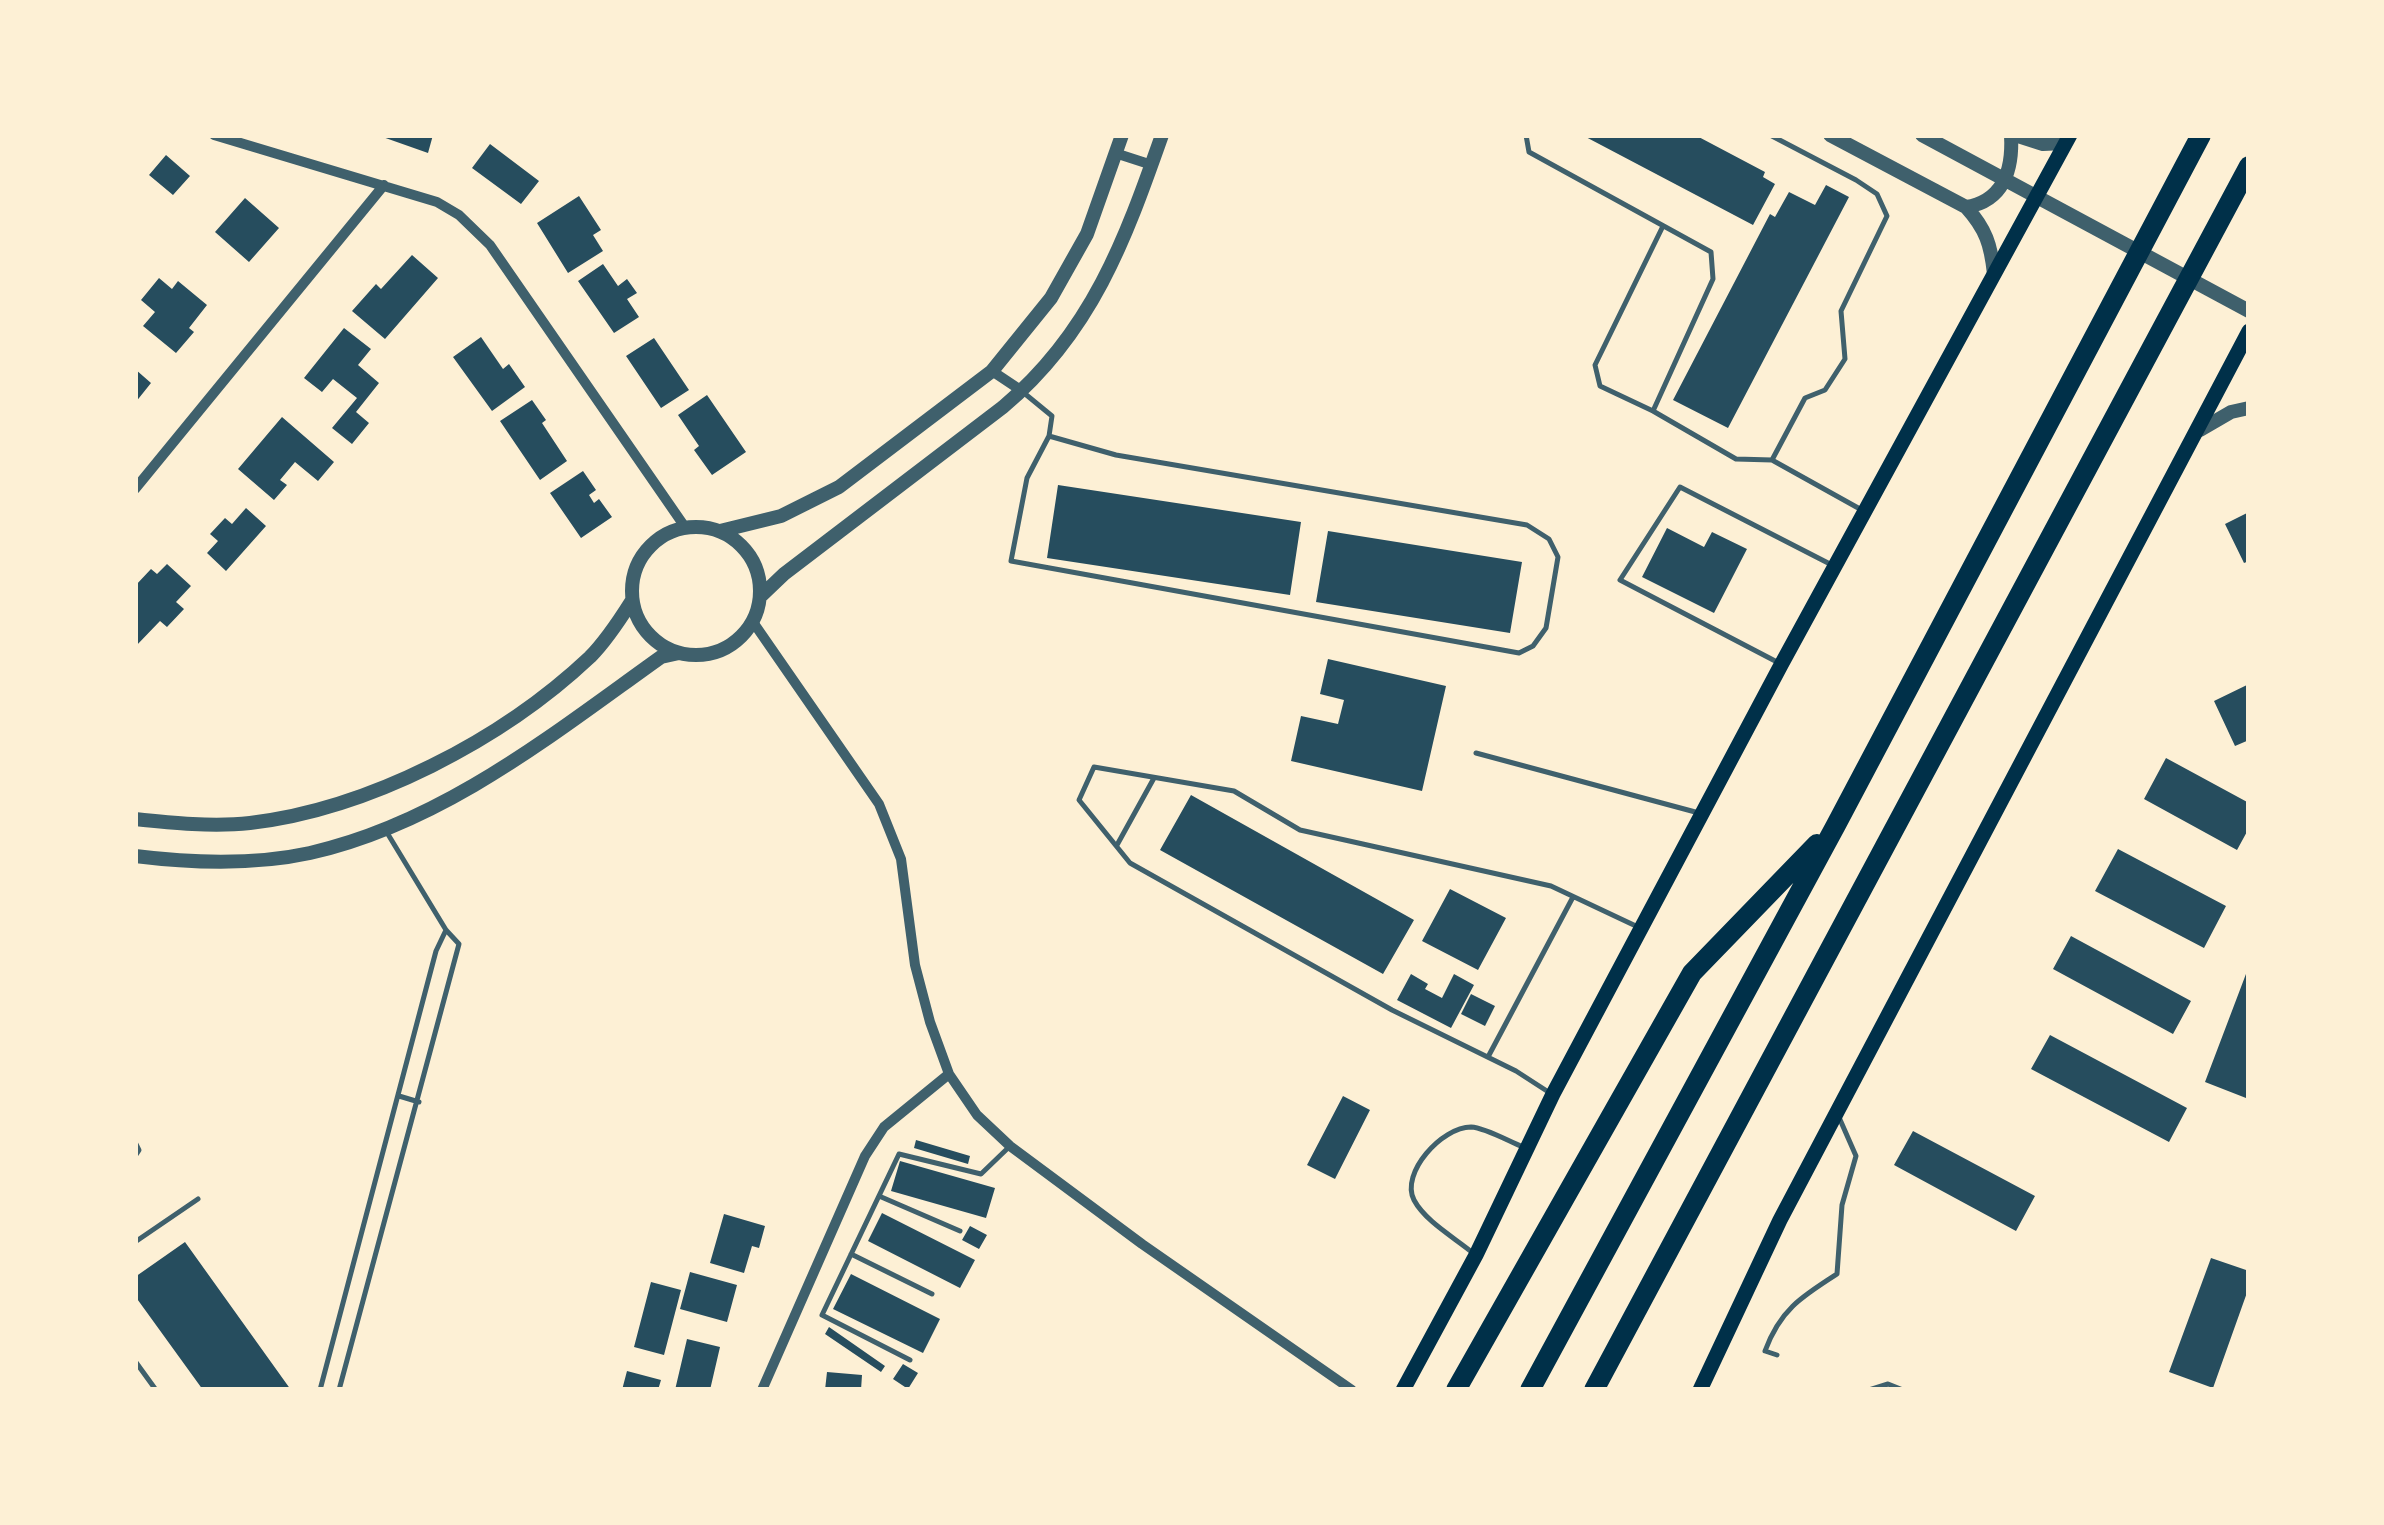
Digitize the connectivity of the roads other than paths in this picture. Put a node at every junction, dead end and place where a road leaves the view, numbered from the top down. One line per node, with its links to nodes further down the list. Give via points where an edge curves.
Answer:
1 (214, 135): 14 (street)
2 (1122, 135): 11 (street)
3 (1162, 135): 12 (street)
4 (1526, 135): 16 (lane, via 1529,152)
5 (1770, 135): 26 (lane, via 1877,194 1887,216 1841,311 1845,359 1825,390 1805,398)
6 (1830, 135): 15 (street)
7 (1922, 135): 18 (street)
8 (2013, 135): 10 (street, via 2042,144); 15 (street, via 2013,160 2000,188 1985,204)
9 (2201, 135): 41 (highway)
10 (2067, 139): 17 (main road)
11 (1115, 153): 12 (street); 20 (street, via 1086,234 1050,298)
12 (1152, 164): 21 (street, via 1090,306)
13 (2249, 166): 78 (highway)
14 (384, 185): 27 (street); 29 (street, via 436,202 475,228)
15 (1966, 208): 17 (street, via 1983,226)
16 (1664, 226): 23 (lane, via 1710,252 1713,279); 23 (lane, via 1595,365 1600,386)
17 (1994, 274): 28 (main road)
18 (2249, 311)
19 (2249, 332): 24 (main road)
20 (992, 371): 21 (street); 30 (street, via 839,487 781,516)
21 (1022, 391): 25 (lane, via 1052,416); 32 (street)
22 (2249, 408): 24 (street)
23 (1653, 411): 26 (lane, via 1736,459)
24 (2200, 430): 53 (main road)
25 (1049, 436): 25 (lane, via 1116,455 1527,525 1549,539 1558,556 1546,628 1518,653 1011,561 1026,478)
26 (1772, 460): 28 (lane)
27 (135, 489)
28 (1863, 511): 31 (main road)
29 (686, 527): 30 (street); 33 (street, via 663,536 642,556)
30 (720, 530): 32 (street, via 755,562)
31 (1834, 566): 36 (main road); 36 (lane, via 1680,487 1620,580)
32 (762, 595): 34 (street)
33 (631, 602): 35 (street, via 646,631); 40 (street, via 592,655 541,697 462,750 365,795 247,823)
34 (753, 622): 35 (street, via 715,652); 49 (street, via 879,804 901,858 915,964)
35 (680, 653): 42 (street, via 661,656 460,795)
36 (1781, 665): 39 (main road)
37 (1476, 753): 39 (lane)
38 (1154, 778): 43 (lane); 43 (lane, via 1094,767 1078,800); 45 (lane, via 1234,791 1300,830)
39 (1702, 814): 46 (main road)
40 (135, 819)
41 (1836, 825): 76 (highway, via 1692,972); 77 (highway)
42 (385, 829): 44 (street, via 310,853 264,858 176,862); 47 (lane)
43 (1117, 846): 48 (lane, via 1130,863)
44 (135, 856)
45 (1573, 896): 46 (lane); 48 (lane)
46 (1641, 928): 50 (main road)
47 (446, 930): 51 (lane); 52 (lane, via 460,944)
48 (1488, 1057): 50 (lane)
49 (949, 1074): 55 (street, via 977,1115); 73 (street, via 884,1127 865,1156)
50 (1553, 1094): 56 (main road)
51 (398, 1096): 52 (lane); 62 (lane)
52 (418, 1102): 63 (lane)
53 (1837, 1113): 67 (lane, via 1856,1156 1842,1204 1837,1274 1775,1324 1765,1351); 79 (main road)
54 (135, 1142): 57 (lane)
55 (1010, 1146): 58 (lane, via 981,1174 899,1154); 74 (street)
56 (1528, 1148): 65 (main road); 65 (lane, via 1470,1128 1428,1148 1411,1185 1413,1198)
57 (135, 1156)
58 (879, 1196): 60 (lane); 64 (lane)
59 (198, 1199): 61 (lane)
60 (960, 1231)
61 (135, 1242)
62 (362, 1242): 63 (lane); 71 (lane)
63 (378, 1246): 72 (lane)
64 (851, 1254): 66 (lane); 68 (lane, via 822,1315)
65 (1476, 1254): 75 (main road)
66 (932, 1294)
67 (1777, 1355)
68 (910, 1360)
69 (135, 1361): 70 (lane)
70 (156, 1390)
71 (320, 1390)
72 (339, 1390)
73 (762, 1390)
74 (1352, 1390)
75 (1403, 1390)
76 (1456, 1390)
77 (1530, 1390)
78 (1594, 1390)
79 (1700, 1390)
80 (1869, 1390): 81 (lane, via 1888,1384)
81 (1902, 1390)

